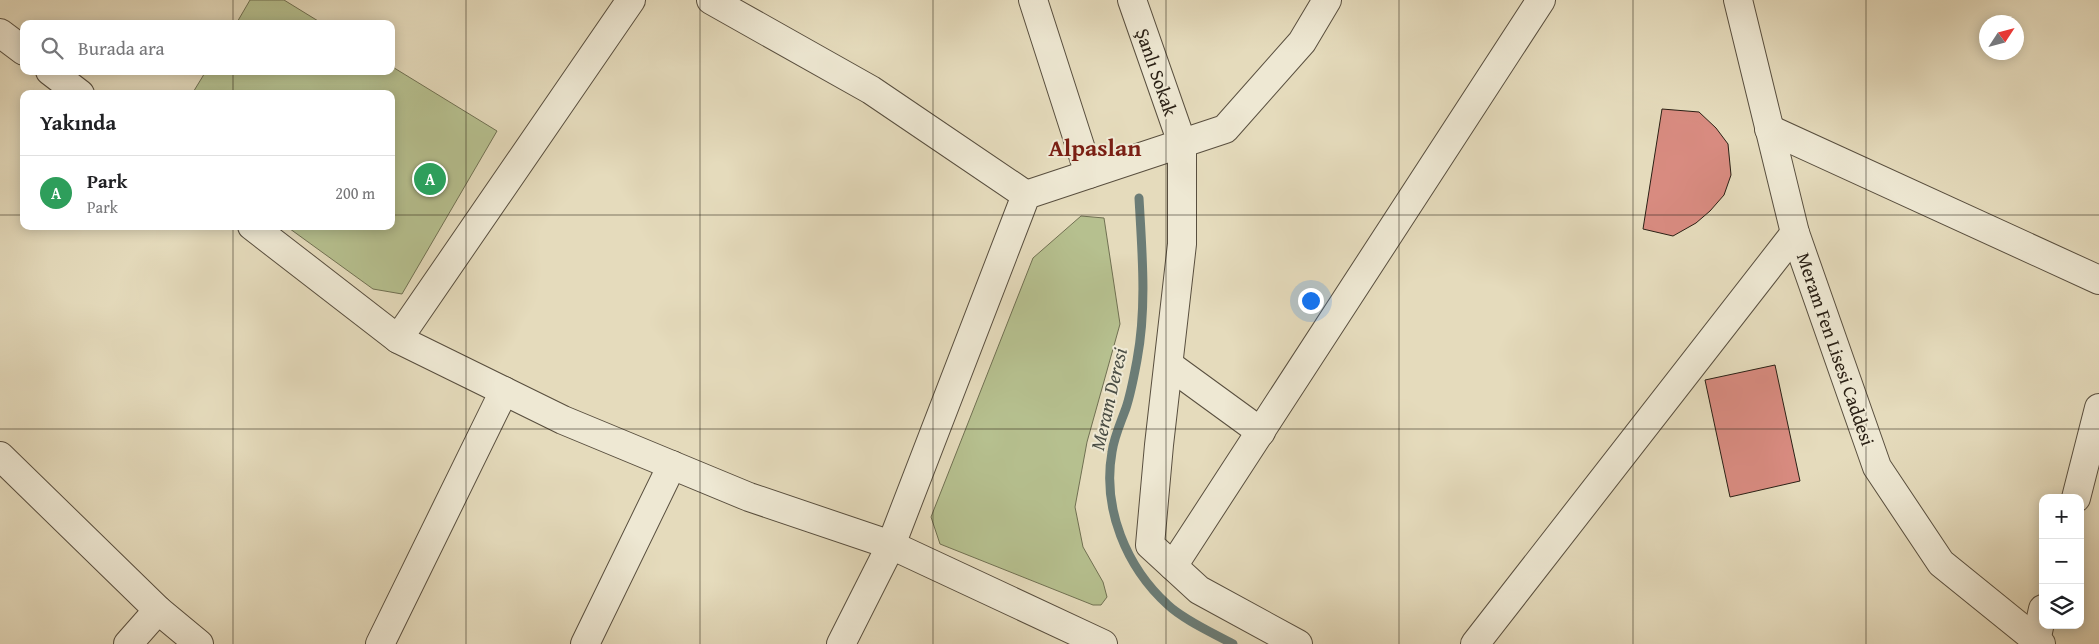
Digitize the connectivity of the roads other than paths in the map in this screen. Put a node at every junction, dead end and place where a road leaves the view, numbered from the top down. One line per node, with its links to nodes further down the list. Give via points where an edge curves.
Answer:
1 (631, 0): 19 (street)
2 (711, 0): 15 (street, via 871,90)
3 (1033, 0): 14 (street)
4 (1132, 0): 13 (street, Şanlı Sokak)
5 (1327, 0): 13 (street, via 1302,42 1225,129)
6 (1541, 0): 23 (street)
7 (1738, 0): 12 (street, Meram Fen Lisesi Caddesi)
8 (0, 32): 9 (street)
9 (20, 48)
10 (55, 75): 11 (street)
11 (75, 90)
12 (1769, 129): 17 (street, Meram Fen Lisesi Caddesi); 18 (street)
13 (1182, 143): 14 (street); 20 (street, Şanlı Sokak, via 1182,244)
14 (1089, 174): 15 (street)
15 (1026, 195): 27 (street)
16 (257, 230): 19 (street)
17 (1795, 233): 31 (street, Meram Fen Lisesi Caddesi, via 1877,466 1940,563); 39 (street)
18 (2099, 280)
19 (398, 339): 21 (street)
20 (1169, 365): 23 (street); 28 (street, Şanlı Sokak, via 1150,545)
21 (504, 391): 25 (street); 34 (street)
22 (2099, 408): 26 (street)
23 (1261, 432): 28 (street)
24 (0, 456): 29 (street)
25 (672, 466): 27 (street, via 748,498); 35 (street)
26 (2077, 494)
27 (891, 545): 36 (street); 37 (street)
28 (1173, 566): 38 (street, via 1199,590)
29 (158, 610): 32 (street); 33 (street)
30 (2040, 629): 31 (street)
31 (2038, 643)
32 (128, 644)
33 (199, 644)
34 (380, 644)
35 (584, 644)
36 (841, 644)
37 (1103, 644)
38 (1298, 644)
39 (1475, 644)

